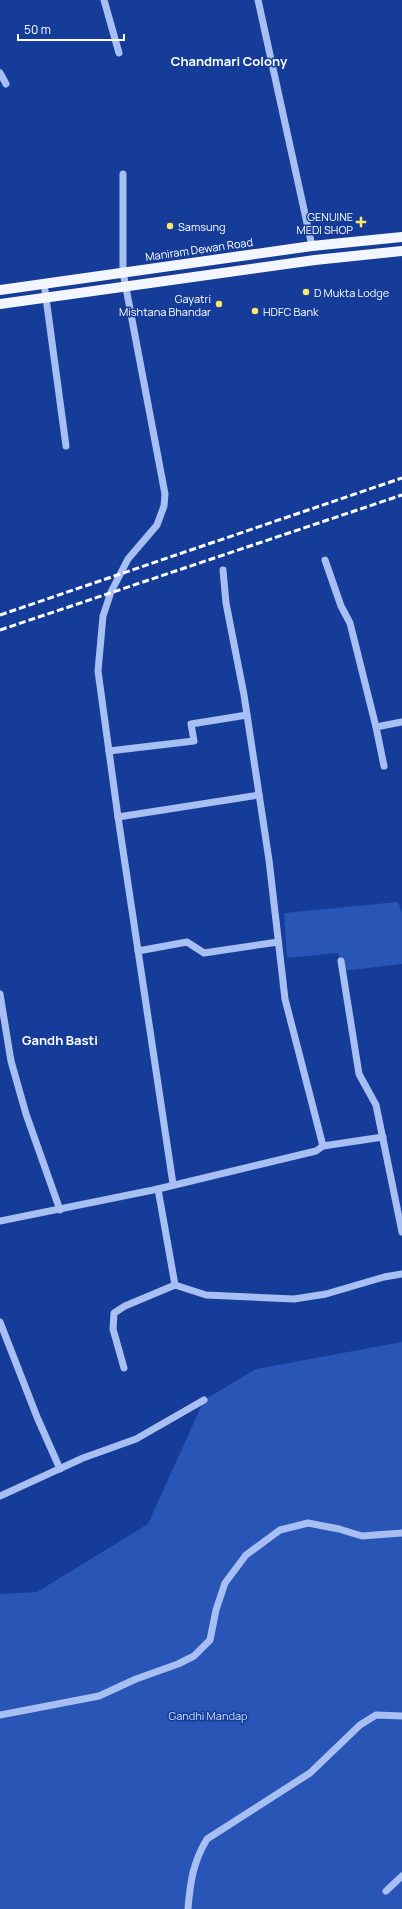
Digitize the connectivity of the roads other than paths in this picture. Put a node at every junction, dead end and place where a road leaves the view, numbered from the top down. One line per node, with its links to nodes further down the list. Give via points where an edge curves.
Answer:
1 (104, 0): 3 (street)
2 (258, 0): 8 (street)
3 (119, 53)
4 (0, 73): 5 (street)
5 (6, 84)
6 (123, 174): 10 (street)
7 (402, 237): 8 (main road, Maniram Dewan Road)
8 (312, 246): 10 (main road, Maniram Dewan Road)
9 (402, 251): 12 (main road, via 315,260)
10 (123, 272): 11 (main road, Maniram Dewan Road); 12 (street)
11 (44, 283): 13 (main road, Maniram Dewan Road); 14 (street)
12 (126, 286): 14 (main road); 22 (street, via 164,494 164,506 157,525 128,559 111,592 103,616 98,671)
13 (0, 290)
14 (45, 296): 15 (main road); 16 (street)
15 (0, 304)
16 (66, 446)
17 (325, 560): 21 (street, via 341,606 350,623)
18 (223, 570): 19 (street, via 226,603)
19 (247, 715): 22 (street, via 191,724 194,741); 24 (street)
20 (402, 722): 21 (street)
21 (376, 727): 23 (street)
22 (109, 751): 25 (street)
23 (384, 766)
24 (259, 795): 25 (street); 26 (street)
25 (118, 817): 27 (street)
26 (278, 942): 27 (street, via 204,953 187,942); 31 (street, via 285,999)
27 (138, 951): 32 (street)
28 (341, 961): 30 (street, via 359,1074 376,1105)
29 (0, 994): 34 (street, via 11,1061 26,1114)
30 (383, 1137): 31 (street); 36 (street)
31 (323, 1146): 32 (street, via 316,1152)
32 (173, 1184): 33 (street)
33 (158, 1189): 34 (street); 38 (street)
34 (60, 1210): 35 (street)
35 (0, 1221)
36 (402, 1232)
37 (402, 1274): 38 (street, via 326,1294 294,1299 206,1295)
38 (175, 1285): 40 (street, via 114,1313 113,1329)
39 (0, 1322): 42 (street)
40 (124, 1368)
41 (204, 1400): 42 (street, via 136,1439)
42 (60, 1469): 43 (street)
43 (0, 1496)
44 (402, 1533): 45 (street, via 362,1536 308,1523 280,1530 246,1555 225,1583 210,1640 194,1656 99,1696)
45 (0, 1715)
46 (402, 1716): 49 (street, via 376,1715 360,1725 310,1773 207,1839 198,1855 190,1887)
47 (402, 1876): 48 (street)
48 (386, 1891)
49 (188, 1909)

